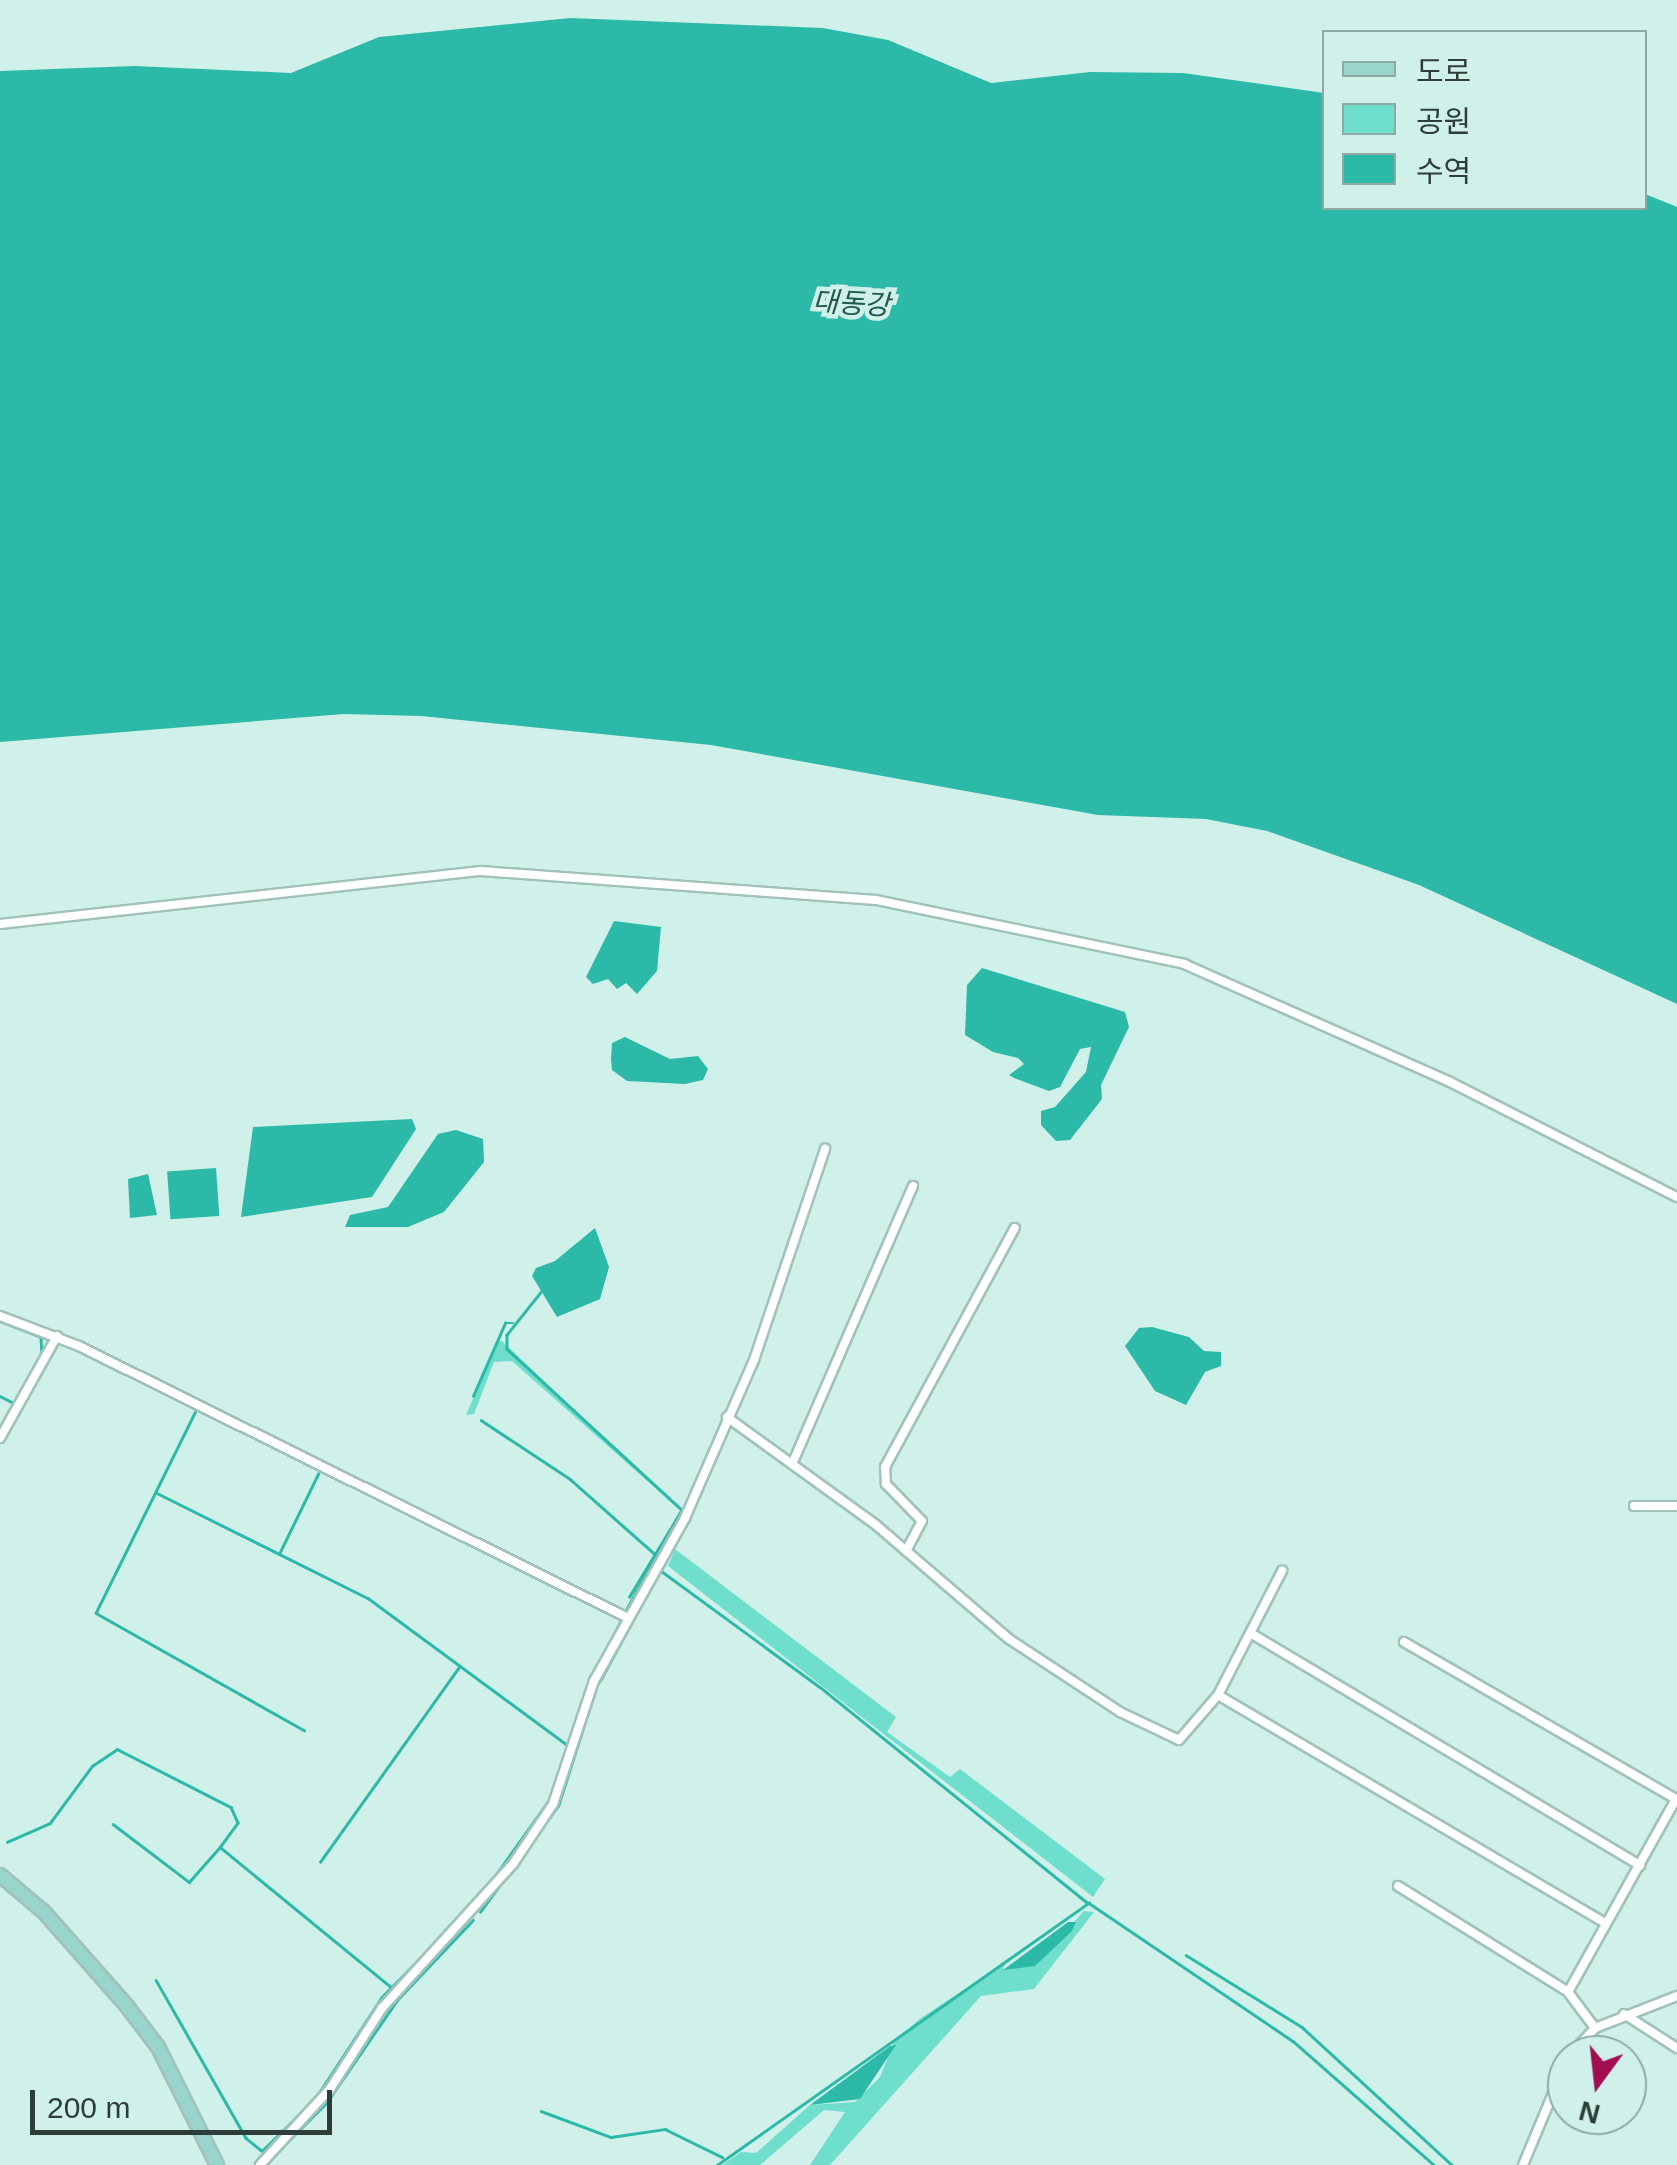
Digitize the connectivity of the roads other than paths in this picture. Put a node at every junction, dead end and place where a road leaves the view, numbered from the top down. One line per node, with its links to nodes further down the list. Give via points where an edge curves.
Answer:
1 (0, 924): 4 (street, via 481,871 574,873 893,903 1184,964 1450,1082)
2 (825, 1148): 8 (street, via 766,1325)
3 (913, 1186): 10 (street)
4 (1677, 1197)
5 (1015, 1228): 13 (street, via 885,1467 886,1484 922,1521)
6 (0, 1316): 7 (street)
7 (57, 1336): 9 (street); 15 (street)
8 (726, 1417): 10 (street); 15 (street, via 685,1518)
9 (0, 1438)
10 (792, 1462): 13 (street)
11 (1634, 1506): 12 (street)
12 (1677, 1506)
13 (906, 1551): 18 (street, via 1008,1639 1166,1736 1189,1735)
14 (1282, 1571): 16 (street)
15 (628, 1618): 33 (street, via 594,1681 560,1789 542,1823 473,1912 382,2008 330,2090)
16 (1252, 1634): 18 (street); 19 (street)
17 (1404, 1642): 19 (street, via 1676,1798)
18 (1218, 1695): 24 (street)
19 (1640, 1865): 24 (street)
20 (0, 1875): 32 (main road, via 44,1912 126,2005 158,2048)
21 (1421, 1885): 23 (street)
22 (1398, 1886): 23 (street)
23 (1414, 1896): 25 (street)
24 (1605, 1922): 25 (street)
25 (1568, 1992): 28 (street)
26 (1677, 1996): 27 (street)
27 (1624, 2014): 28 (street); 30 (street)
28 (1595, 2028): 29 (street)
29 (1589, 2035)
30 (1677, 2048)
31 (1547, 2108): 34 (street)
32 (218, 2165)
33 (260, 2165)
34 (1522, 2165)

